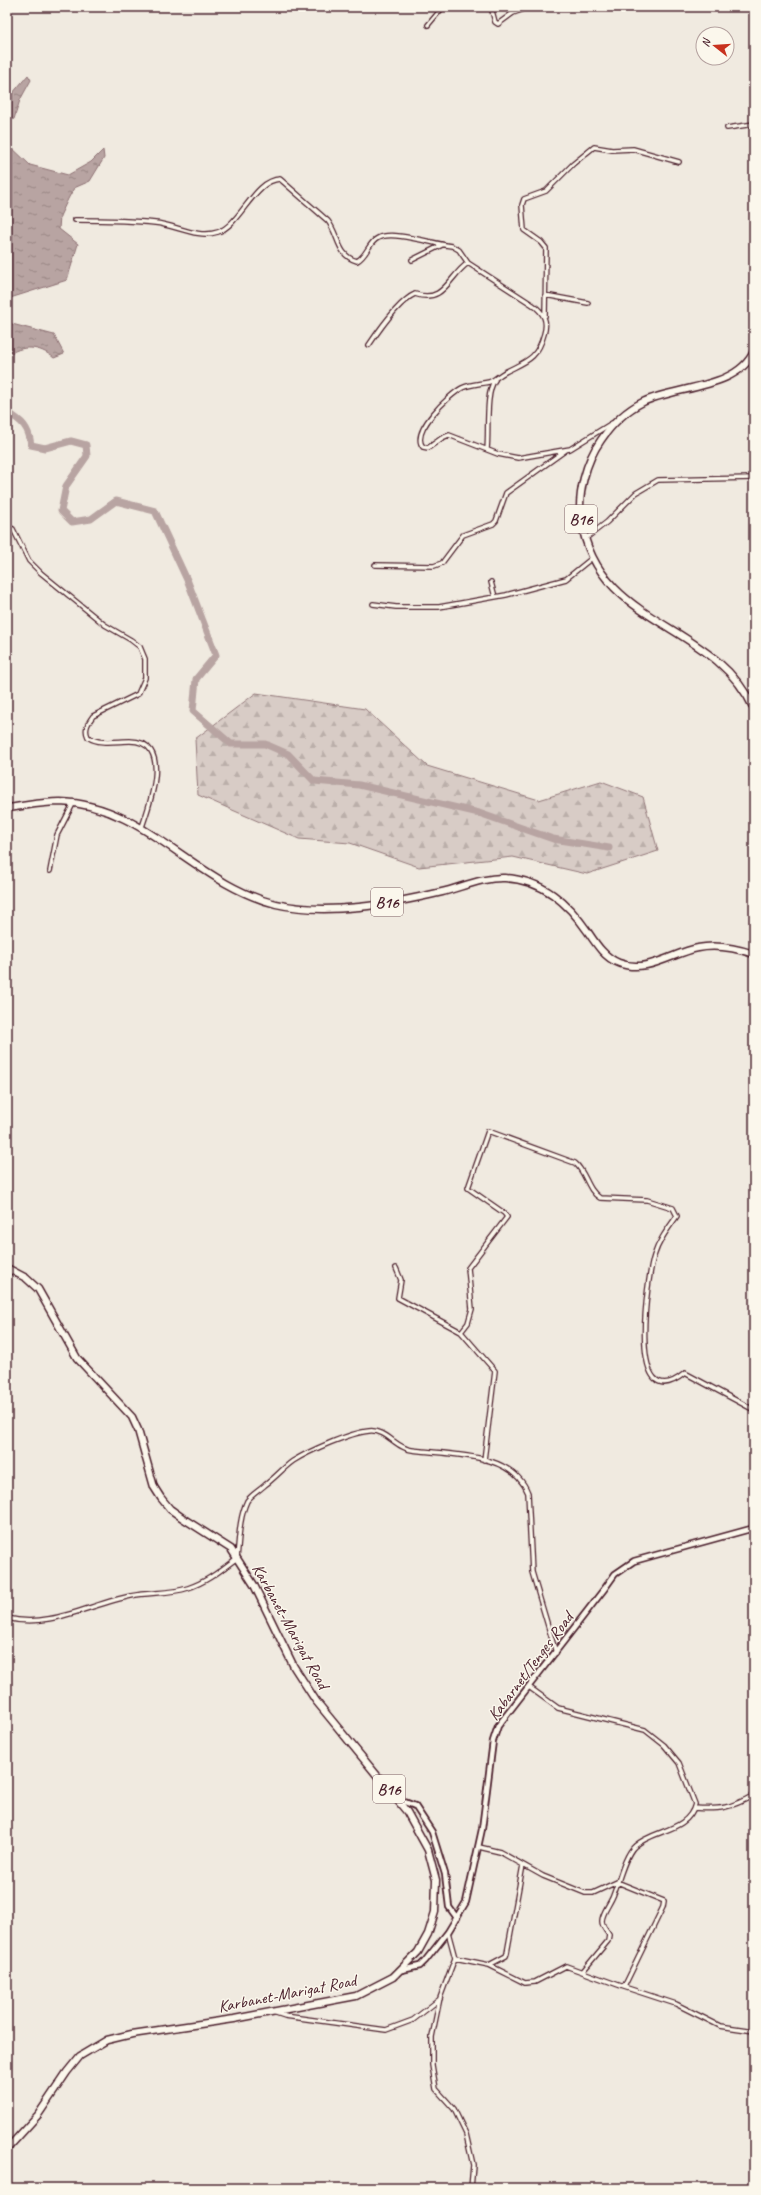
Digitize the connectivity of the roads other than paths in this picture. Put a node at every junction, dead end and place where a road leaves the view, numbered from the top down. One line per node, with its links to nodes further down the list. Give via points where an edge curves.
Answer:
1 (443, 7): 4 (street)
2 (491, 7): 3 (street, via 495,22 498,24 513,13)
3 (530, 7)
4 (428, 25)
5 (754, 124): 6 (street)
6 (727, 128)
7 (680, 162): 12 (street, via 637,150 594,147 572,164 546,191 524,199 524,230 546,248)
8 (76, 220): 9 (street, via 149,222 195,233 212,233 226,227 262,188 275,179 280,179 328,221 342,251 352,260 361,259 372,243 382,236 396,236)
9 (442, 245): 10 (street); 11 (street, via 459,250)
10 (412, 260)
11 (468, 263): 14 (street, via 534,305); 15 (street, via 458,270 438,293 428,297 415,294 410,297 388,319)
12 (545, 296): 13 (street); 14 (street)
13 (588, 303)
14 (545, 317): 17 (street, via 546,326 535,354 524,364)
15 (369, 345)
16 (754, 351): 18 (main road, B16, via 751,358 734,374 642,402)
17 (495, 380): 19 (street, via 490,386); 19 (street, via 457,391 430,418 420,435 421,444 425,448 449,435)
18 (615, 421): 20 (street); 23 (main road, B16, via 598,444 585,476 580,508)
19 (487, 449): 20 (street, via 518,458)
20 (567, 450): 25 (street, via 506,493 496,521 463,535 442,563 434,566)
21 (754, 478): 23 (street, via 658,480 636,493)
22 (7, 526): 32 (street, via 13,529 29,561 41,573 105,625 136,643 143,653 145,678 138,694 93,716 86,732 88,737 97,741 140,742 151,751 155,764 155,781)
23 (584, 540): 24 (main road, B16)
24 (592, 558): 27 (street, via 572,575 557,583); 29 (main road, B16, via 605,579 625,598 655,620 697,644 720,662 744,689)
25 (375, 565)
26 (491, 582): 27 (street)
27 (495, 597): 28 (street, via 449,606 418,608)
28 (373, 604)
29 (754, 709)
30 (73, 804): 31 (main road, B16, via 47,803); 32 (main road, B16, via 102,810); 33 (street, via 57,835)
31 (7, 808)
32 (142, 827): 34 (main road, B16, via 221,882 245,894 275,904 311,909 350,907 424,896 505,878 535,885 554,895 578,917 608,957 619,963 646,965 697,948 715,946)
33 (50, 871)
34 (754, 954)
35 (7, 1268): 41 (main road, Karbanet-Marigat Road / B16, via 26,1278 38,1289 78,1358 132,1417 154,1487 161,1498 170,1509 231,1550)
36 (396, 1268): 37 (street, via 401,1280 398,1298)
37 (461, 1332): 38 (street, via 468,1323 472,1309 468,1268 507,1217 468,1188 488,1130 574,1163 600,1198 647,1200 673,1208 677,1216 658,1245 646,1293 648,1369 654,1378 660,1381 672,1381 685,1373); 39 (street, via 491,1365 496,1375)
38 (754, 1410)
39 (484, 1460): 41 (street, via 456,1453 408,1450 380,1431 368,1431 341,1439 292,1462 248,1500 242,1516); 43 (street, via 510,1471 522,1482 528,1493 532,1572)
40 (754, 1528): 43 (street, Kabarnet/Tenges Road, via 629,1563 615,1574)
41 (237, 1558): 42 (street, via 207,1580 187,1588 131,1596 64,1616 25,1622); 46 (main road, Karbanet-Marigat Road / B16, via 254,1585 305,1684 332,1721)
42 (7, 1618)
43 (556, 1653): 44 (street, Kabarnet/Tenges Road)
44 (529, 1687): 47 (street, via 554,1706 645,1730 664,1745 679,1763 694,1800); 48 (street, Kabarnet/Tenges Road, via 502,1718 495,1734)
45 (754, 1795): 47 (street, via 721,1809)
46 (397, 1799): 51 (street, via 415,1806 432,1832 445,1874 449,1907); 55 (main road, Karbanet-Marigat Road / B16, via 422,1837 432,1860 436,1880 435,1912 428,1934 418,1952)
47 (694, 1808): 50 (street, via 690,1817 682,1824 650,1835 633,1847)
48 (479, 1847): 49 (street, via 500,1852); 51 (street, Kabarnet/Tenges Road, via 469,1892)
49 (523, 1865): 50 (street, via 585,1893 594,1893); 54 (street, via 508,1953)
50 (617, 1882): 56 (street, via 614,1896 602,1920 609,1935 608,1941); 57 (street, via 661,1899 665,1903)
51 (457, 1918): 52 (street, Kabarnet/Tenges Road)
52 (448, 1932): 53 (street); 55 (street, Kabarnet/Tenges Road, via 420,1966)
53 (455, 1958): 54 (street); 58 (street)
54 (489, 1964): 56 (street, via 525,1983 535,1982 566,1966)
55 (402, 1970): 59 (main road, Karbanet-Marigat Road / B16, via 376,1987 356,1996)
56 (583, 1972): 57 (street)
57 (624, 1987): 60 (street, via 676,2004 720,2026)
58 (440, 1998): 59 (street, via 413,2020 386,2030); 62 (street, via 432,2037 432,2065 436,2089 454,2109 466,2134 473,2165)
59 (271, 2012): 61 (main road, Karbanet-Marigat Road / B16, via 107,2040 80,2056 38,2115)
60 (754, 2031)
61 (7, 2148)
62 (471, 2188)

